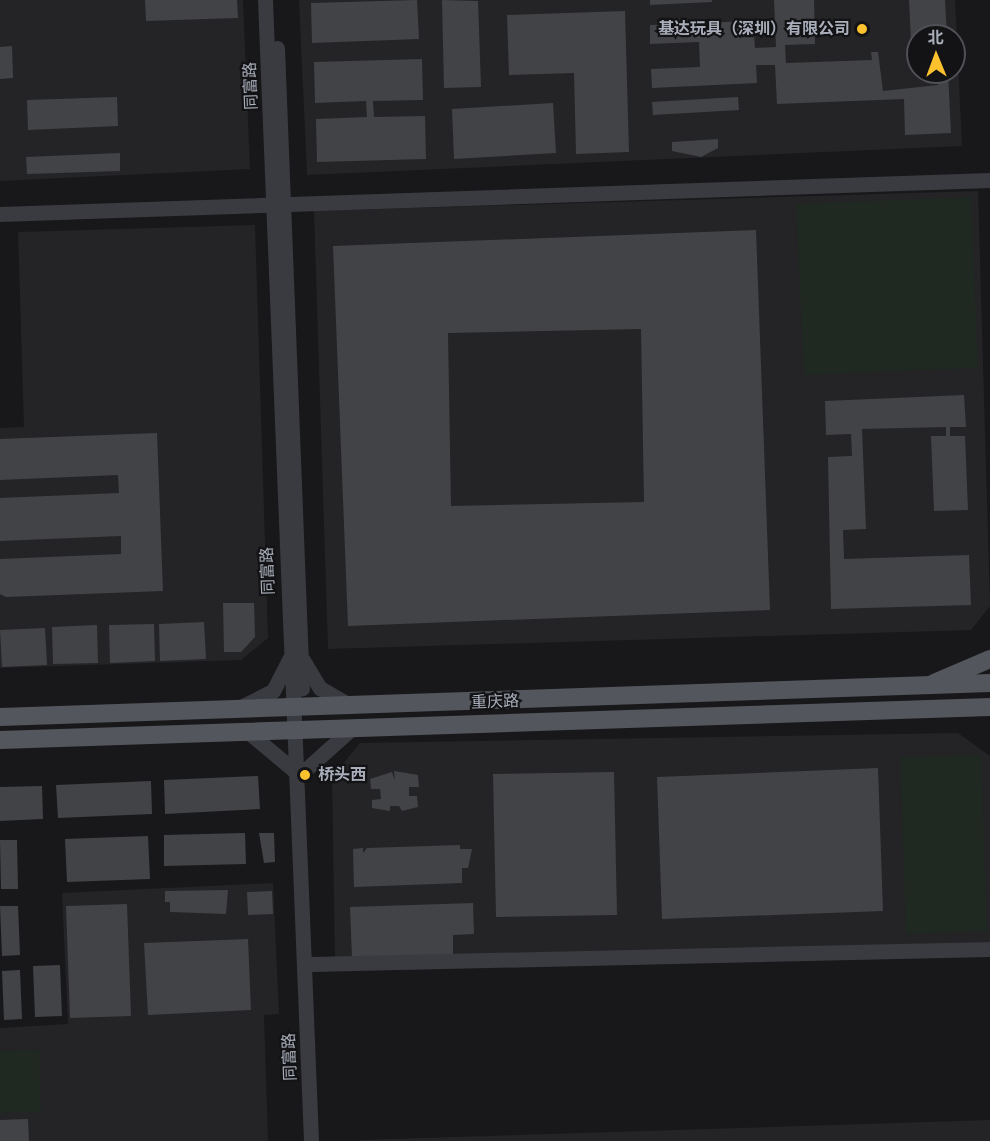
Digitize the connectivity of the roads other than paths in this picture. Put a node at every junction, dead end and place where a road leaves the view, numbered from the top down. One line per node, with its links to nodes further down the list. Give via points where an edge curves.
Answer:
1 (265, 0): 4 (street, 同富路)
2 (275, 0): 4 (street, 同富路)
3 (990, 180): 4 (street)
4 (279, 203): 5 (street); 6 (street, 同富路)
5 (0, 214)
6 (295, 658): 10 (street, 同富路); 11 (street, via 320,688); 13 (street, via 273,691)
7 (990, 659): 9 (main road)
8 (990, 683): 9 (main road, 重庆路)
9 (930, 686): 11 (main road, 重庆路)
10 (298, 707): 11 (main road, 重庆路); 13 (main road, 重庆路); 16 (street, 同富路)
11 (354, 708)
12 (988, 708): 15 (main road, 重庆路)
13 (235, 710): 14 (main road, 重庆路)
14 (0, 717)
15 (352, 728): 16 (main road, 重庆路); 19 (street)
16 (298, 731): 17 (main road, 重庆路); 19 (street, 同富路)
17 (248, 732): 18 (main road, 重庆路); 19 (street)
18 (0, 740)
19 (299, 772): 21 (street, 同富路); 22 (street, 同富路)
20 (990, 949): 21 (street)
21 (311, 964): 23 (street, 同富路)
22 (311, 1141)
23 (319, 1141)

